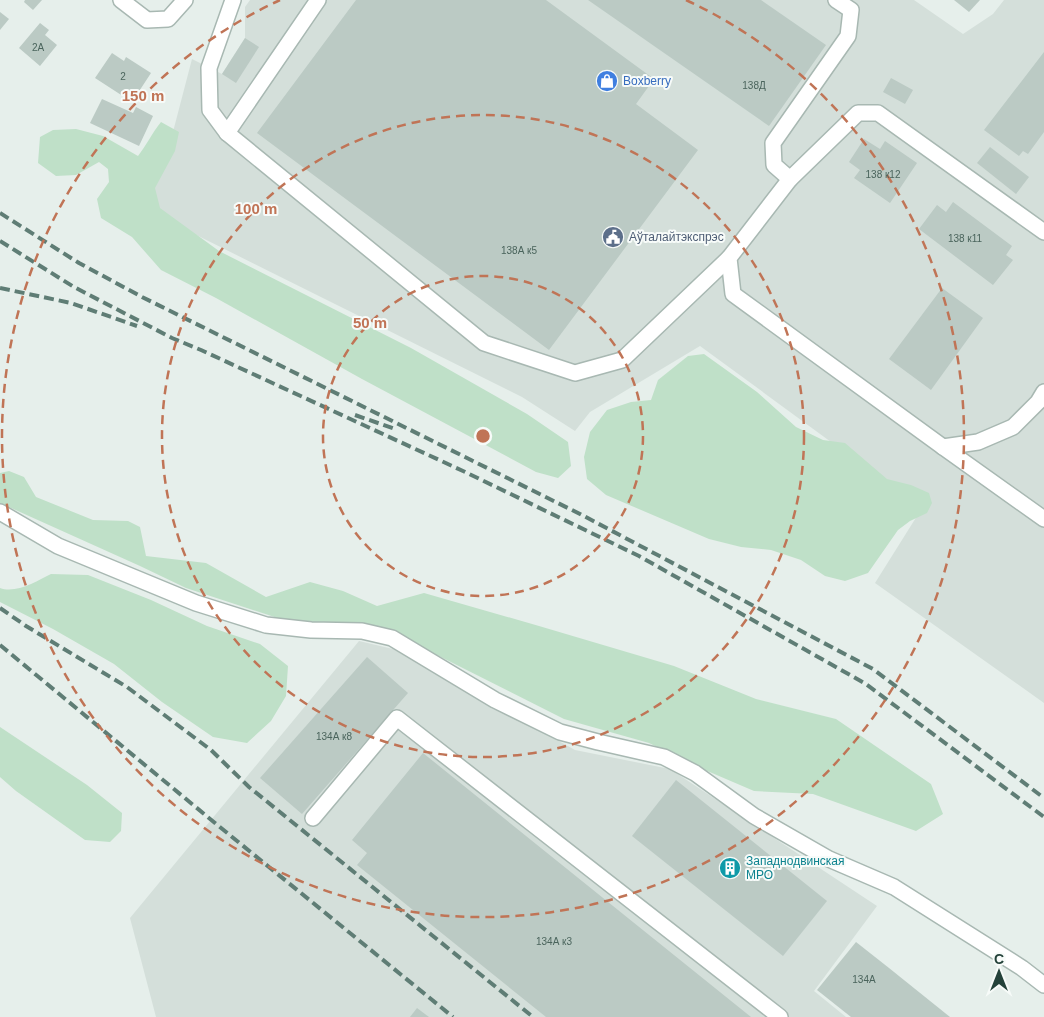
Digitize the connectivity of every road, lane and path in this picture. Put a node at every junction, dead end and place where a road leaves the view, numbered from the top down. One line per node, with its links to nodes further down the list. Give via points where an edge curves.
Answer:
1 (121, 0): 2 (street, via 147,20 168,19)
2 (185, 0)
3 (233, 0): 6 (street, via 209,68 210,110)
4 (318, 0): 6 (street)
5 (836, 0): 7 (street, via 851,10 848,36 773,143 774,165)
6 (226, 133): 9 (street, via 484,342 575,373 622,360)
7 (790, 179): 8 (street, via 858,113 878,113); 9 (street)
8 (1044, 232)
9 (729, 258): 11 (street, via 733,294)
10 (1044, 392): 11 (street, via 1013,427 978,442)
11 (943, 447): 13 (street)
12 (0, 512): 15 (street, via 58,546 196,603 266,625 362,631 392,638 495,700 560,732 664,757 695,773 754,816 829,859 894,887)
13 (1044, 519)
14 (313, 818): 16 (street, via 397,718)
15 (1044, 985)
16 (780, 1017)

